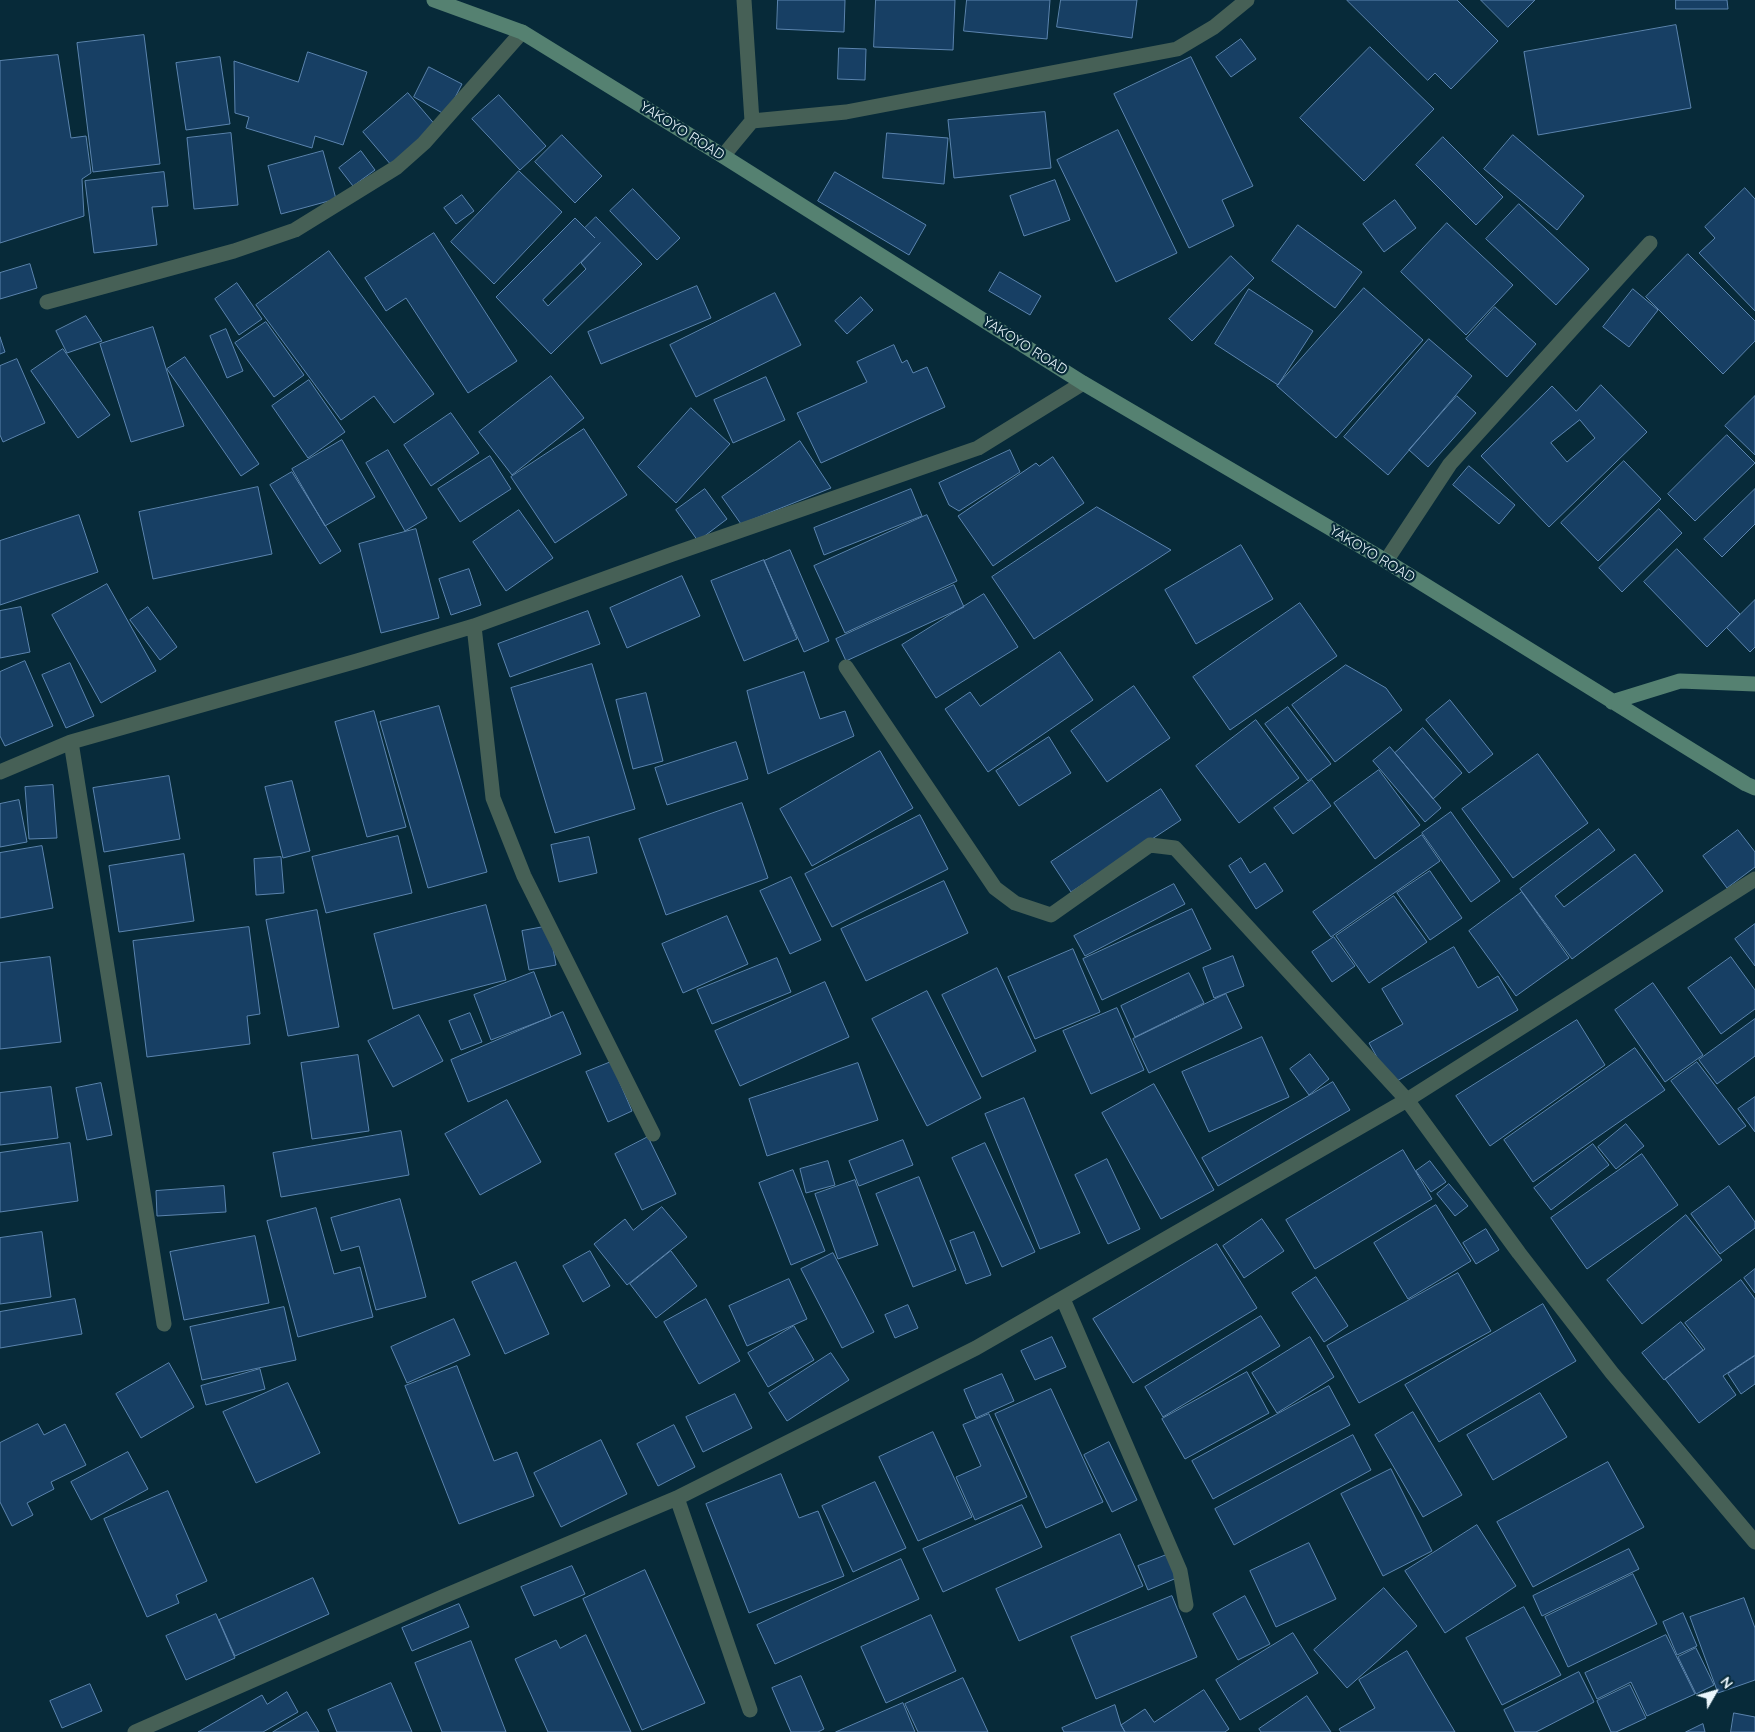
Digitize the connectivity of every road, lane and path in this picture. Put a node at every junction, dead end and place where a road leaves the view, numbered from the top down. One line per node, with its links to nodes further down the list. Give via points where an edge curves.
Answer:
1 (434, 0): 4 (main road, YAKOYO ROAD)
2 (744, 0): 5 (street)
3 (1247, 0): 5 (street, via 1214,27 1177,49 846,112)
4 (522, 32): 6 (main road, YAKOYO ROAD); 8 (street, via 424,143 397,167 295,230 234,251)
5 (752, 121): 6 (street)
6 (723, 156): 9 (main road, YAKOYO ROAD)
7 (1650, 243): 10 (street, via 1450,464)
8 (47, 302)
9 (1084, 383): 10 (main road, YAKOYO ROAD); 11 (street, via 978,448)
10 (1386, 561): 14 (main road, YAKOYO ROAD)
11 (474, 626): 15 (street); 20 (street, via 493,798 524,876)
12 (846, 667): 19 (street, via 994,888 1015,903 1051,915 1150,845 1175,848)
13 (1755, 684): 14 (main road, via 1680,681)
14 (1612, 702): 17 (main road, YAKOYO ROAD)
15 (71, 742): 16 (street); 22 (street)
16 (0, 772)
17 (1755, 788)
18 (1755, 879): 19 (street)
19 (1406, 1100): 21 (street); 24 (street, via 1612,1373)
20 (653, 1134)
21 (1063, 1299): 23 (street, via 976,1348); 25 (street, via 1180,1571)
22 (164, 1324)
23 (677, 1498): 26 (street); 27 (street)
24 (1755, 1542)
25 (1186, 1605)
26 (750, 1710)
27 (135, 1732)

